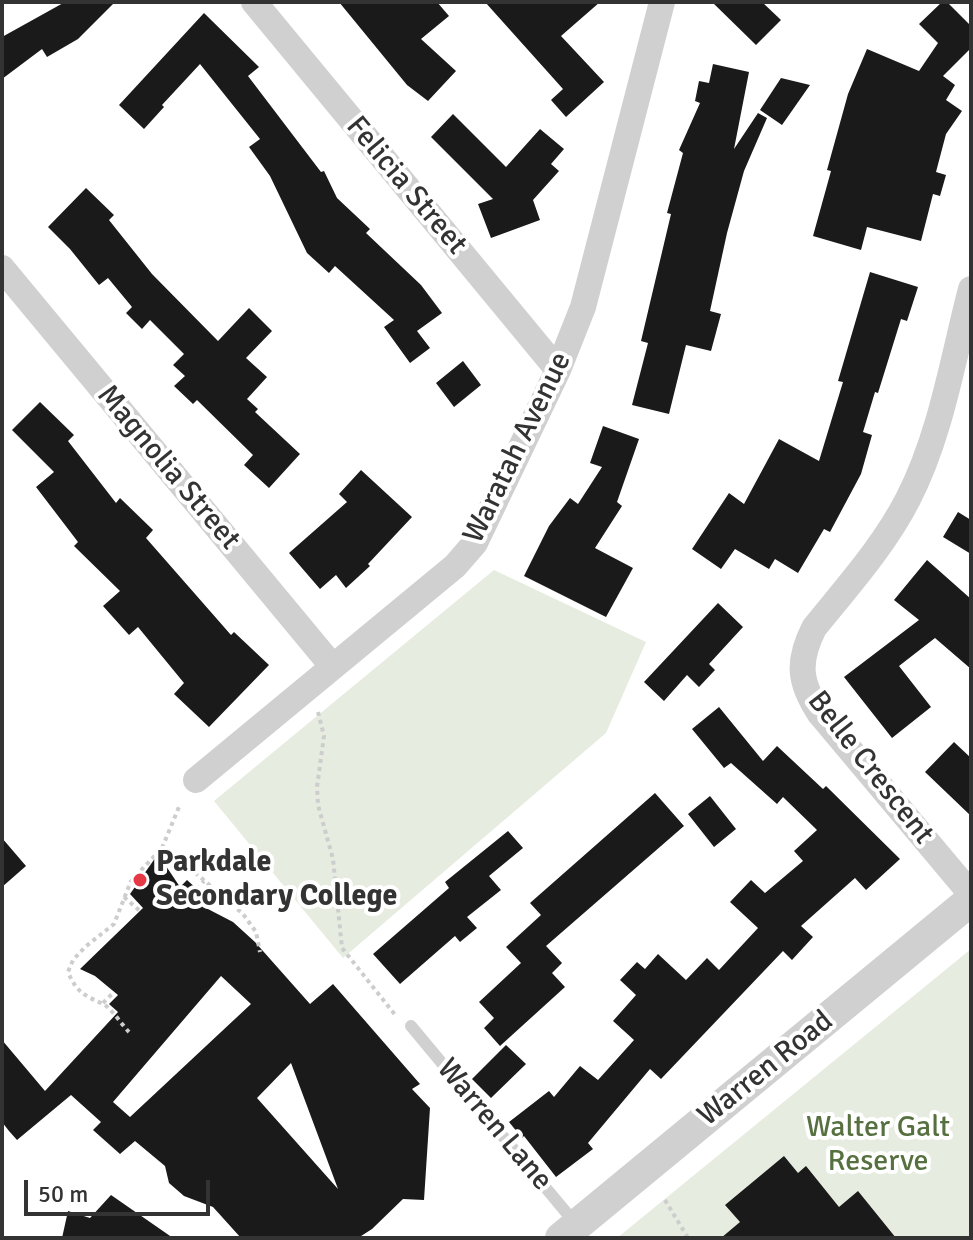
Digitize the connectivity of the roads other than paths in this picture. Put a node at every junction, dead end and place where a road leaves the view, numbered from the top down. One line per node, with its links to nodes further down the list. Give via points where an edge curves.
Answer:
1 (254, 2): 5 (street, Felicia Street)
2 (662, 2): 5 (street, Waratah Avenue, via 583,307)
3 (2, 268): 6 (street, Magnolia Street)
4 (971, 289): 8 (street, Belle Crescent, via 921,473 892,528 814,628 801,663 805,687 820,714)
5 (558, 370): 6 (street, Waratah Avenue, via 466,555)
6 (333, 667): 7 (street, Waratah Avenue)
7 (196, 780)
8 (971, 897): 10 (street, Warren Road)
9 (411, 1026): 10 (lane, Warren Lane)
10 (569, 1232)

